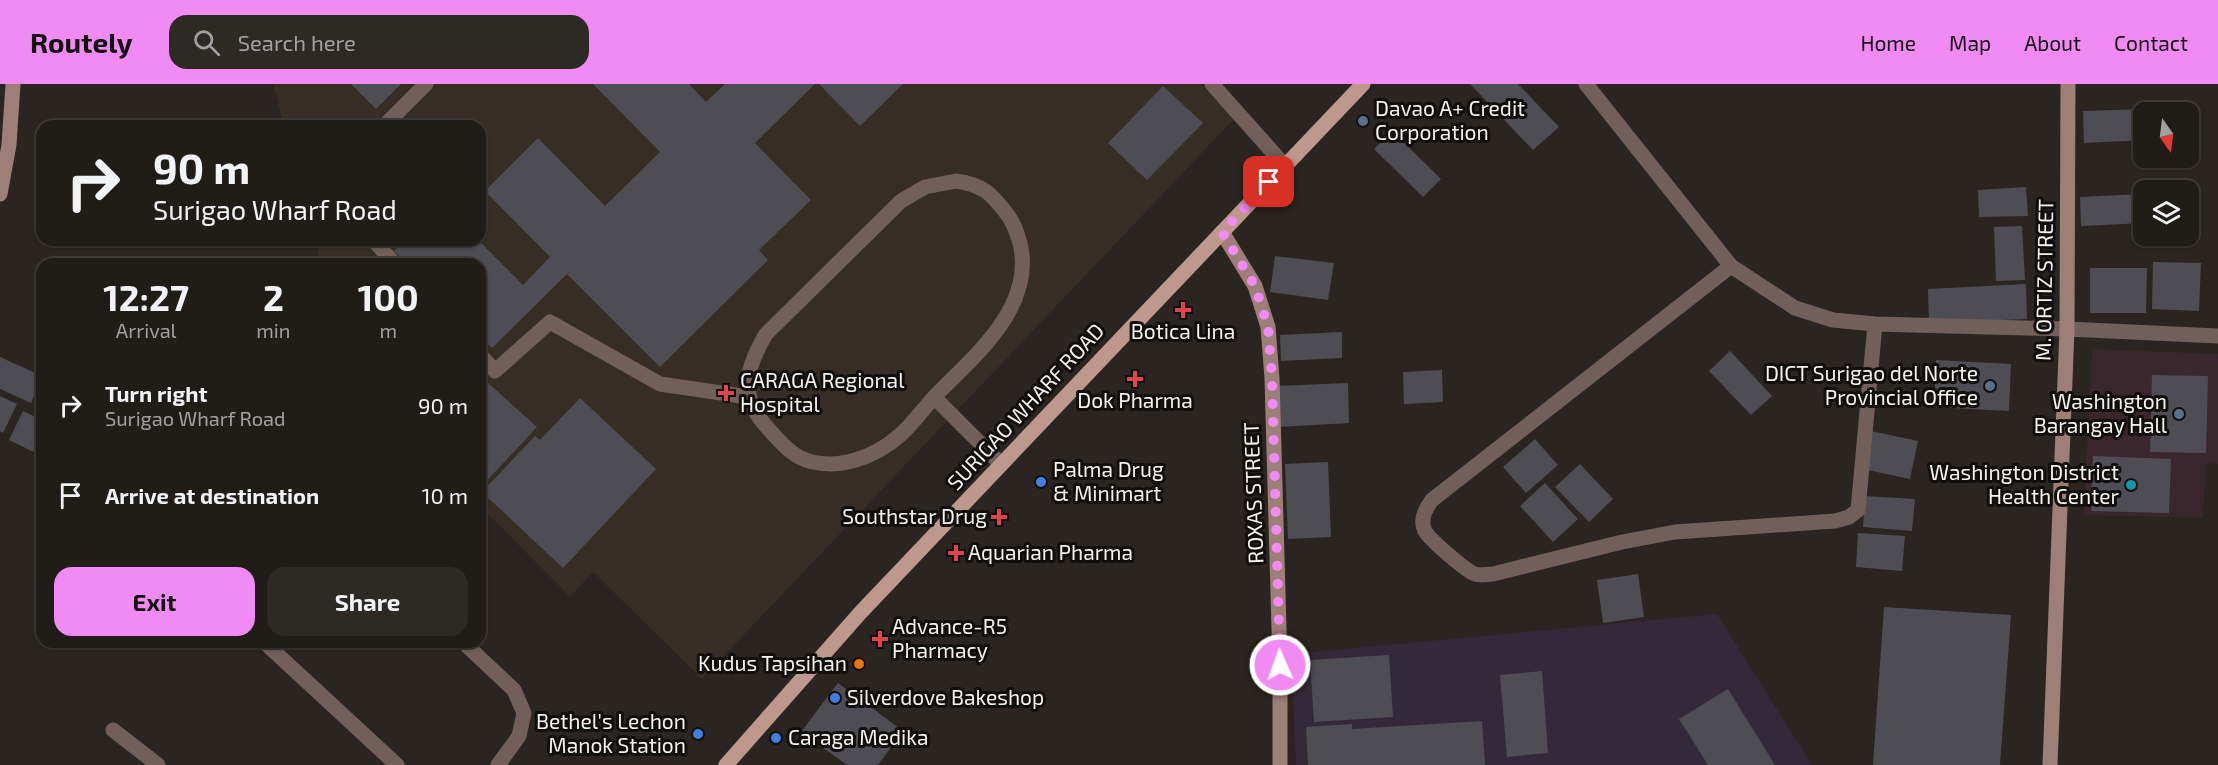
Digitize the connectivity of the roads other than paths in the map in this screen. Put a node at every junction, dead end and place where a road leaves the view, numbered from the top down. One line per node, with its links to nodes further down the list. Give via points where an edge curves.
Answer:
1 (13, 84): 9 (street, via 9,146)
2 (426, 84): 7 (street)
3 (1212, 84): 8 (street)
4 (1363, 84): 8 (main road, SURIGAO WHARF ROAD)
5 (1586, 84): 13 (street)
6 (2068, 84): 15 (street, M. ORTIZ STREET)
7 (390, 120)
8 (1285, 165): 10 (main road, SURIGAO WHARF ROAD)
9 (0, 194)
10 (1222, 232): 20 (main road, SURIGAO WHARF ROAD); 28 (street, ROXAS STREET, via 1255,286 1268,327)
11 (378, 246): 12 (street)
12 (390, 258)
13 (1731, 266): 14 (street, via 1795,308 1833,320); 14 (street, via 1432,500 1425,510 1425,531 1477,575 1675,532 1849,517 1858,510)
14 (1875, 324): 15 (street)
15 (2067, 329): 16 (street); 29 (street, M. ORTIZ STREET)
16 (2218, 336)
17 (486, 361): 18 (street, via 495,371 550,322 660,384)
18 (748, 397): 19 (street, via 782,444 805,460 839,464 874,454 900,436); 19 (street, via 748,373 766,334 901,201 925,187 956,181 975,184 994,197 1010,218 1023,256 1021,277 1005,320)
19 (934, 397): 20 (street)
20 (1001, 464): 27 (main road, SURIGAO WHARF ROAD, via 861,612)
21 (270, 648): 25 (street)
22 (469, 648): 26 (street, via 514,690 524,713 519,736)
23 (113, 730): 24 (street)
24 (158, 765)
25 (397, 765)
26 (498, 765)
27 (726, 765)
28 (1280, 765)
29 (2050, 765)

